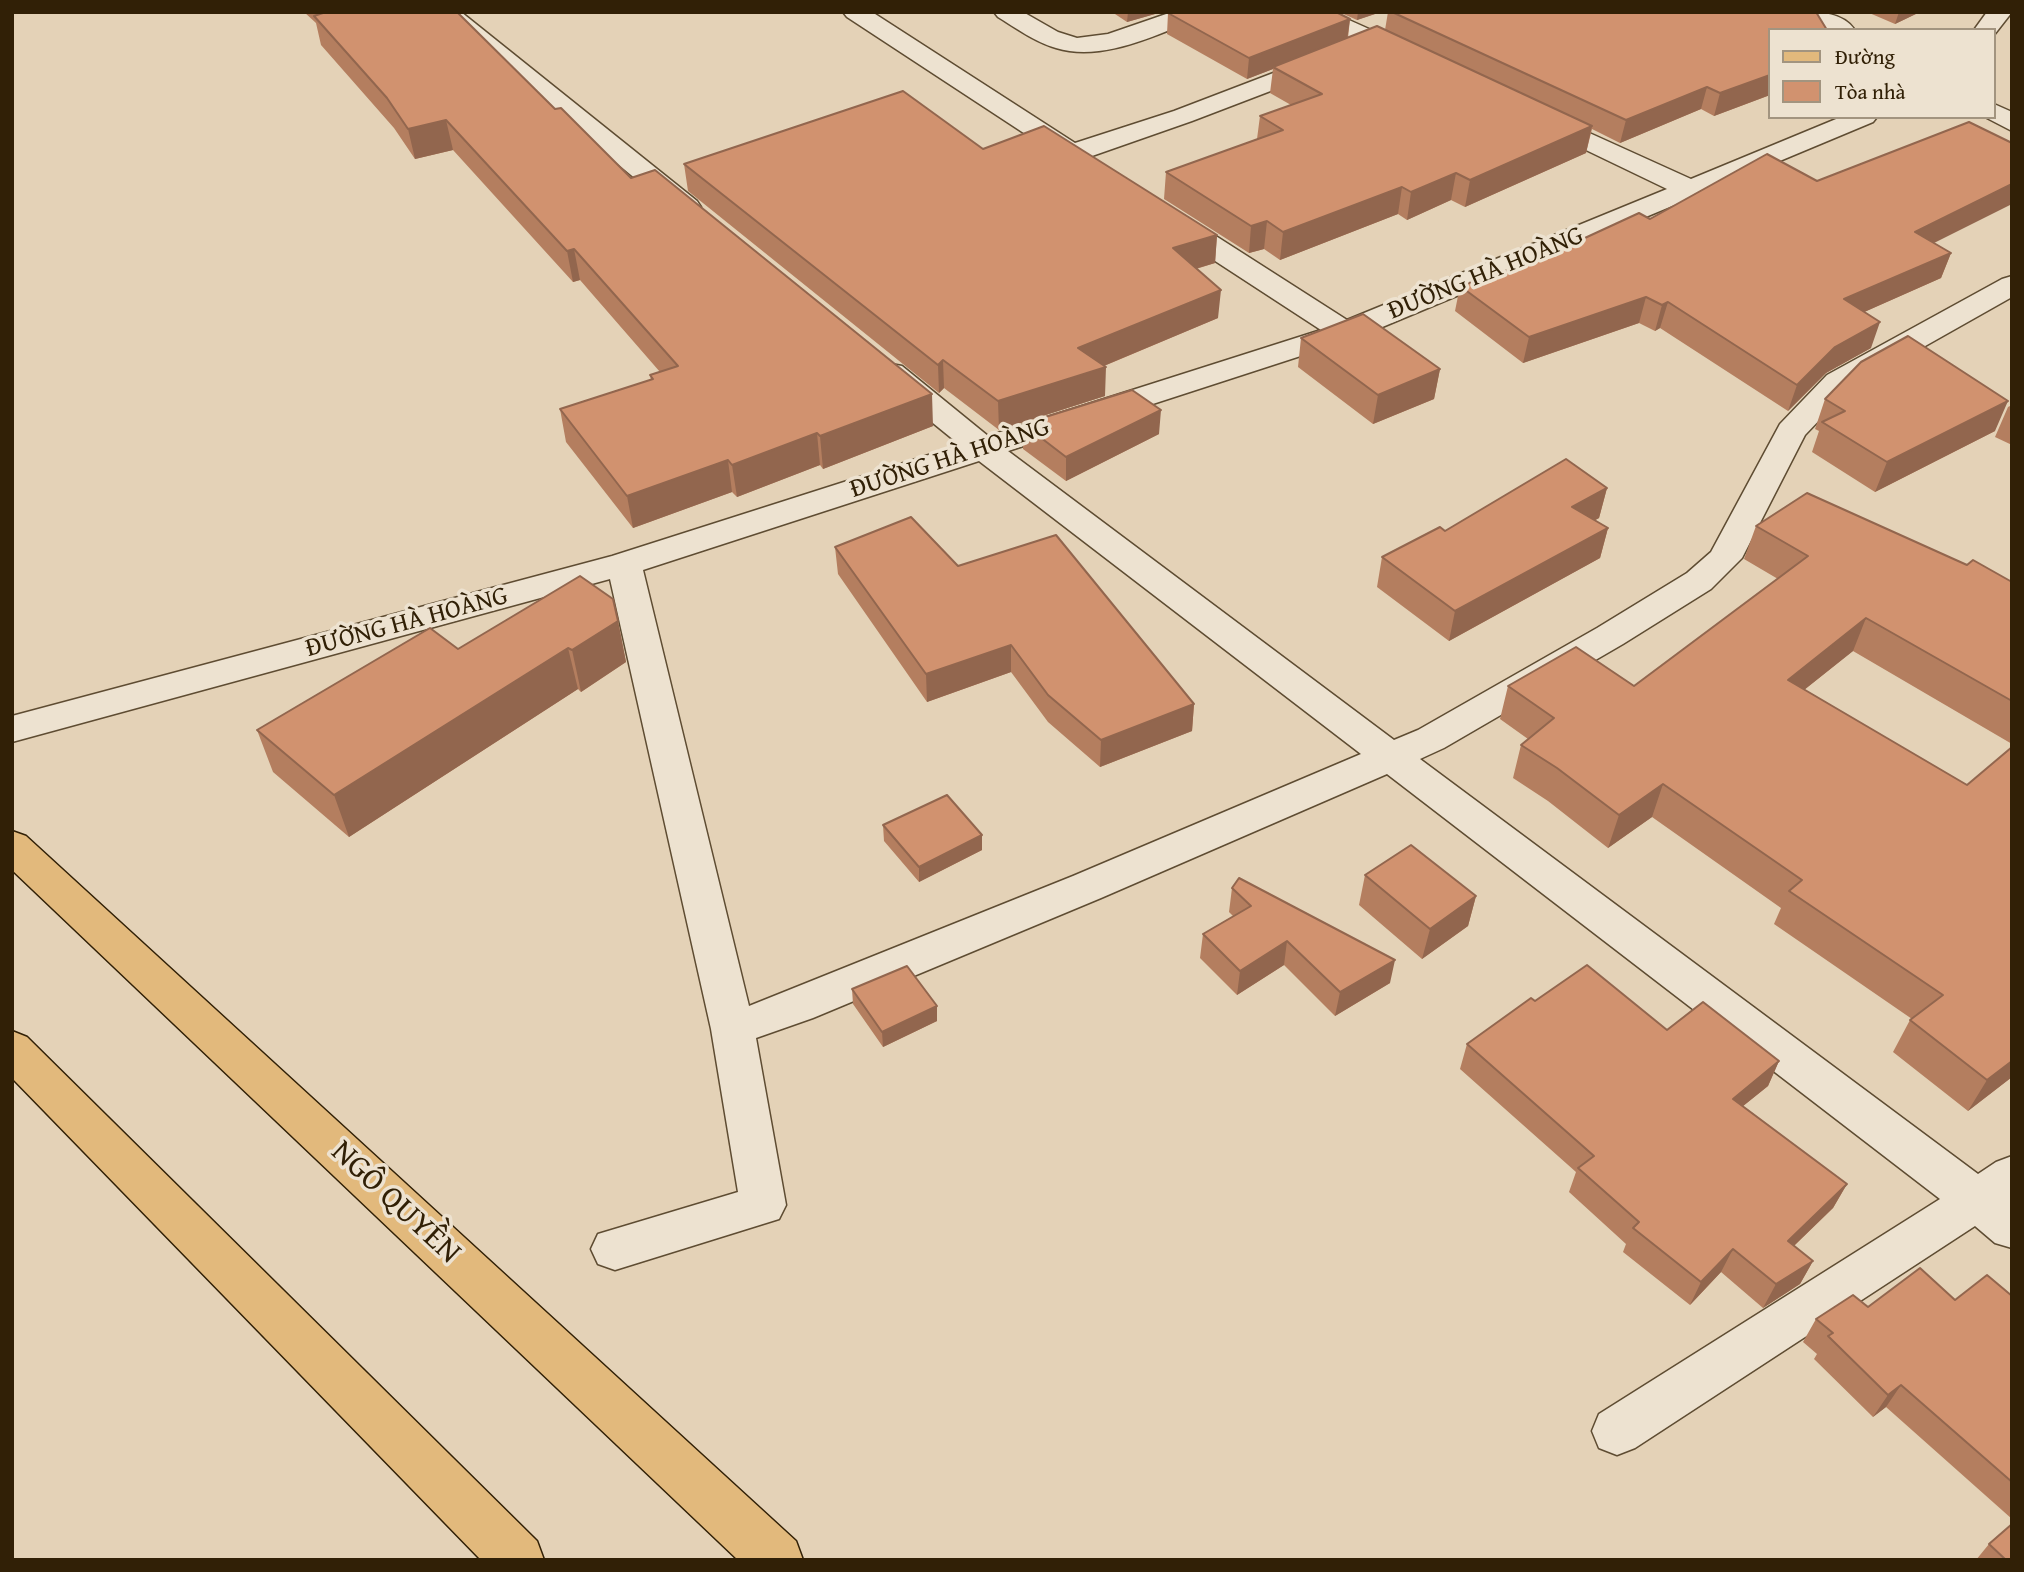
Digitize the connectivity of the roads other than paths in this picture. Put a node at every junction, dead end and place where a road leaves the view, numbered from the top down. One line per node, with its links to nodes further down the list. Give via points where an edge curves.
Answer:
1 (446, 12): 20 (street)
2 (855, 12): 16 (street)
3 (1006, 12): 4 (street, via 1065,43 1083,47)
4 (1195, 12)
5 (1311, 12): 10 (street)
6 (1808, 12): 8 (street)
7 (2000, 12): 9 (street)
8 (1839, 28)
9 (1988, 28)
10 (1373, 31): 11 (street); 16 (street, via 1183,116)
11 (1426, 64)
12 (1526, 111): 18 (street)
13 (1996, 113): 15 (street)
14 (1859, 119): 18 (street, ĐƯỜNG HÀ HOÀNG)
15 (2012, 123)
16 (1073, 153): 17 (street)
17 (1096, 168)
18 (1690, 189): 22 (street, ĐƯỜNG HÀ HOÀNG)
19 (1153, 207): 22 (street)
20 (704, 222)
21 (2012, 285): 27 (street, via 1838,382 1791,431 1725,558 1699,581 1431,739)
22 (1345, 332): 24 (street, ĐƯỜNG HÀ HOÀNG)
23 (866, 353): 24 (street)
24 (984, 449): 25 (street, ĐƯỜNG HÀ HOÀNG); 27 (street)
25 (624, 564): 26 (street, ĐƯỜNG HÀ HOÀNG); 29 (street)
26 (12, 729)
27 (1391, 756): 29 (street, via 1087,887); 31 (street)
28 (12, 846): 35 (main road, NGÔ QUYỀN)
29 (733, 1029): 32 (street, via 763,1205)
30 (12, 1049): 34 (main road)
31 (2000, 1201): 33 (street)
32 (615, 1249)
33 (1617, 1431)
34 (518, 1560)
35 (777, 1560)

